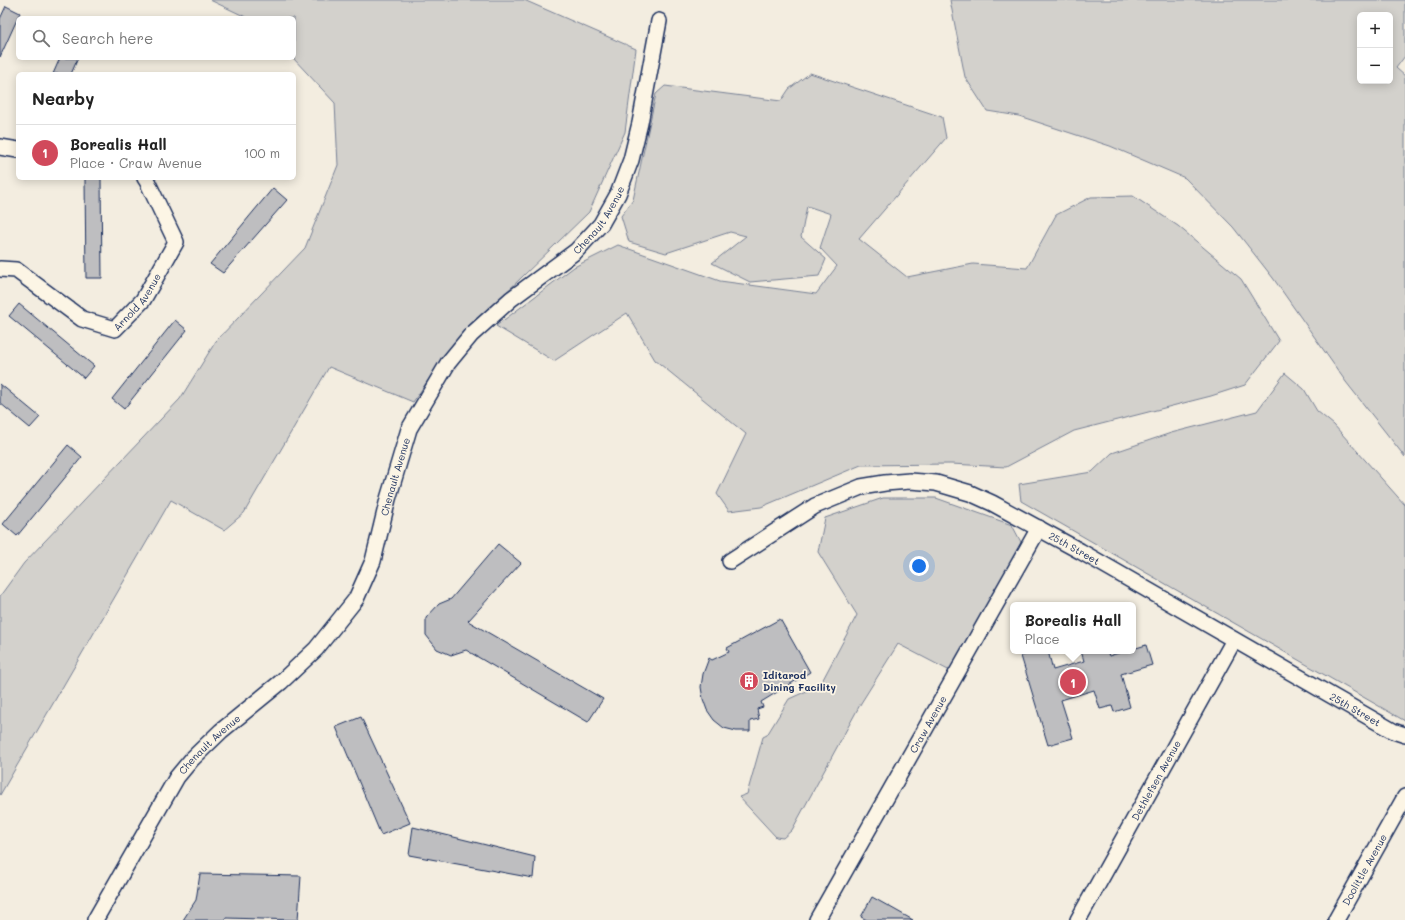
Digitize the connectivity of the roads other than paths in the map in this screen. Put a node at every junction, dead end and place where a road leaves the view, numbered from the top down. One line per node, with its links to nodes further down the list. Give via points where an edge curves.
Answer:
1 (659, 21): 11 (street, Chenault Avenue, via 631,160 618,194 601,224 576,251 511,299 471,335 448,363 409,429 373,561 356,600 312,653 221,731 177,777)
2 (0, 147): 3 (street)
3 (16, 150)
4 (146, 180): 5 (street, Arnold Avenue, via 176,242 143,300 115,328 82,319 16,270)
5 (0, 269)
6 (1039, 528): 7 (street, 25th Street, via 970,493 936,483 910,480 861,487 815,506); 8 (street, 25th Street); 12 (street, Craw Avenue)
7 (730, 561)
8 (1234, 640): 9 (street, 25th Street, via 1393,731); 13 (street, Dethlefsen Avenue)
9 (1405, 735)
10 (1405, 797): 14 (street, Doolittle Avenue)
11 (95, 920)
12 (817, 920)
13 (1078, 920)
14 (1336, 920)

